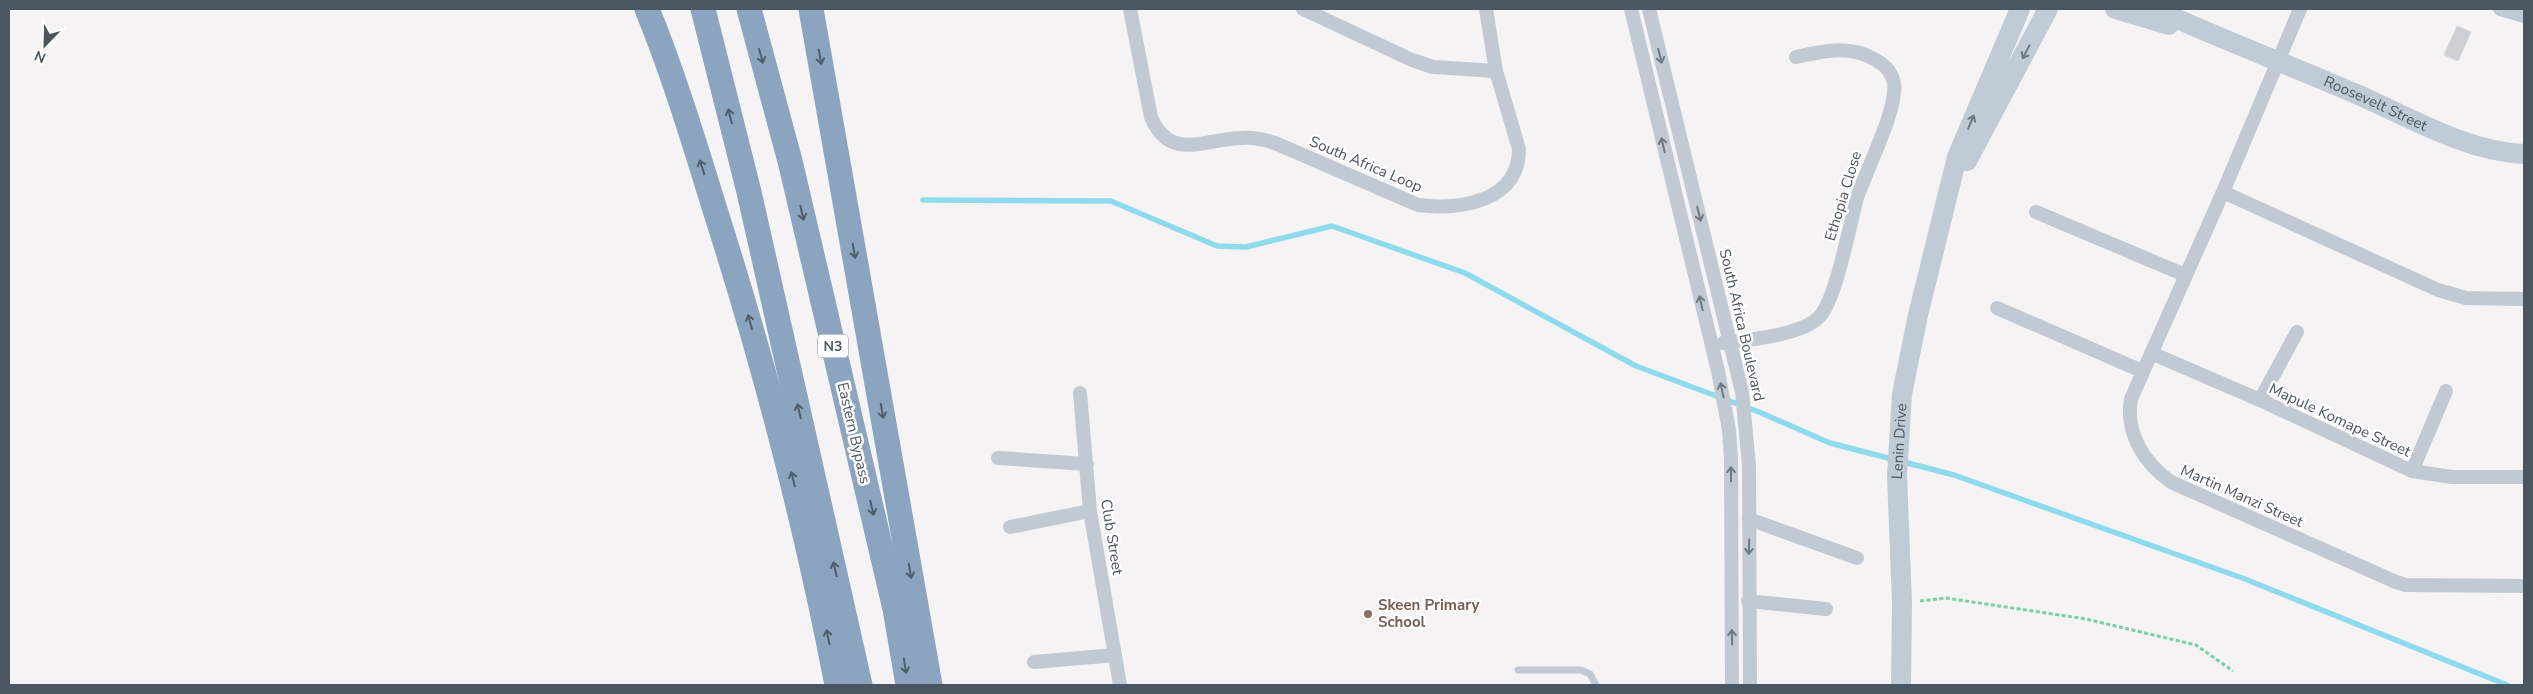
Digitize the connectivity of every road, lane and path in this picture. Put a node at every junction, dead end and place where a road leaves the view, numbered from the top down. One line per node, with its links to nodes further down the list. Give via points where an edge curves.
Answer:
1 (646, 9): 53 (highway, one-way to 1, via 805,527 773,398 699,158)
2 (702, 9): 54 (highway, one-way to 2, via 751,202)
3 (748, 9): 55 (highway, Eastern Bypass / N3, one-way to 55, via 790,161 891,589)
4 (811, 9): 56 (highway, one-way to 56)
5 (1130, 9): 20 (street, South Africa Loop, via 1151,117 1156,130 1164,138 1175,144 1187,145 1258,138 1418,205 1464,204 1493,195 1507,186 1516,172 1519,149)
6 (1303, 9): 20 (street, via 1433,67)
7 (1486, 9): 20 (street, South Africa Loop)
8 (1631, 9): 30 (street, one-way to 8)
9 (1649, 9): 29 (street, South Africa Boulevard, one-way to 29)
10 (2020, 9): 23 (street, one-way to 10, via 1967,134)
11 (2048, 9): 23 (street, one-way to 23)
12 (2115, 9): 17 (street, Roosevelt Street)
13 (2154, 9): 17 (street, Roosevelt Street)
14 (2300, 9): 19 (street, Martin Manzi Street)
15 (2500, 9): 16 (street)
16 (2524, 16)
17 (2230, 43): 19 (street, Roosevelt Street)
18 (1796, 57): 29 (street, Ethopia Close, via 1838,49 1868,56 1883,64 1890,73 1894,84 1892,106 1858,196 1834,289 1820,317 1799,328)
19 (2279, 62): 21 (street, Roosevelt Street, via 2453,137 2488,148); 22 (street, Martin Manzi Street)
20 (1496, 70)
21 (2524, 154)
22 (2223, 192): 25 (street, Martin Manzi Street); 26 (street, via 2438,290 2471,298)
23 (1945, 201): 46 (street, Lenin Drive, via 1906,372 1897,447)
24 (2036, 212): 25 (street)
25 (2184, 276): 31 (street, Martin Manzi Street)
26 (2524, 299)
27 (1997, 308): 32 (street)
28 (2297, 332): 35 (street)
29 (1731, 342): 30 (street, Ethopia Close); 41 (street, South Africa Boulevard, via 1738,369 1748,446)
30 (1712, 347): 58 (street, one-way to 30, via 1731,459 1729,430)
31 (2151, 354): 32 (street, Martin Manzi Street); 35 (street, Mapule Komape Street)
32 (2142, 371): 44 (street, Martin Manzi Street, via 2131,399 2130,424 2148,462 2171,482 2396,582)
33 (2446, 391): 38 (street)
34 (1080, 394): 37 (street, Club Street)
35 (2260, 400): 38 (street, Mapule Komape Street)
36 (998, 458): 37 (street)
37 (1087, 464): 40 (street, Club Street)
38 (2412, 471): 39 (street, Mapule Komape Street, via 2452,477)
39 (2524, 477)
40 (1090, 511): 42 (street); 48 (street, Club Street)
41 (1749, 519): 43 (street); 45 (street, South Africa Boulevard, one-way to 45)
42 (1010, 527)
43 (1857, 558)
44 (2524, 586)
45 (1748, 601): 47 (street); 59 (street, South Africa Boulevard)
46 (1902, 603): 51 (path, via 1946,598 2086,619 2196,645); 60 (street, Lenin Drive)
47 (1826, 610)
48 (1115, 656): 49 (street); 57 (street, Club Street)
49 (1034, 662)
50 (1518, 670): 52 (lane, via 1581,670 1590,674)
51 (2233, 671)
52 (1596, 684)
53 (837, 685)
54 (860, 685)
55 (908, 685)
56 (930, 685)
57 (1120, 685)
58 (1732, 685)
59 (1750, 685)
60 (1901, 685)

